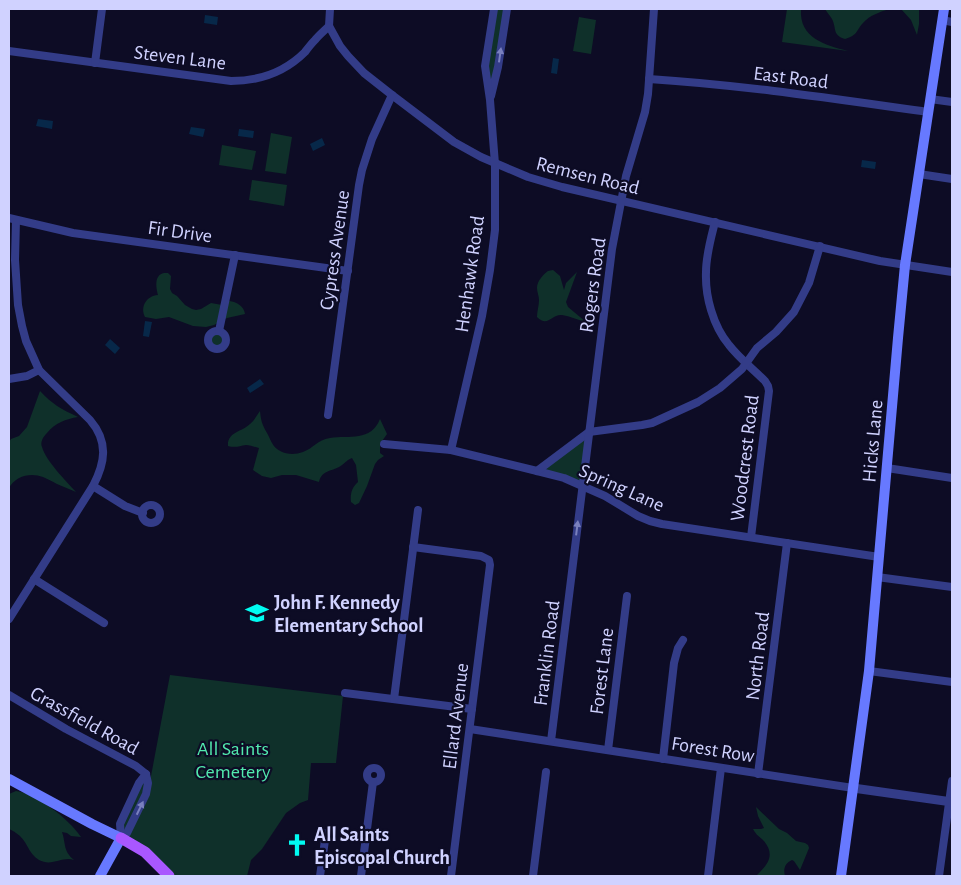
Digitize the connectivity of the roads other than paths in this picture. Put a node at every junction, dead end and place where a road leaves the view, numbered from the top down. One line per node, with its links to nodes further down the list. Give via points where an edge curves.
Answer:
1 (102, 9): 10 (street)
2 (330, 9): 8 (street)
3 (494, 9): 14 (street, Henhawk Road, via 485,66)
4 (507, 9): 14 (street, Henhawk Road, one-way to 4)
5 (654, 9): 11 (street, Rogers Road)
6 (944, 9): 7 (main road, Hicks Lane)
7 (947, 21): 13 (main road, Hicks Lane)
8 (329, 26): 10 (street, Steven Lane, via 291,63 271,75 255,79 231,81); 12 (street, Remsen Road, via 348,56)
9 (9, 51): 10 (street, Steven Lane)
10 (95, 63)
11 (649, 79): 16 (street, East Road, via 760,89); 20 (street, Rogers Road, via 645,112)
12 (392, 95): 17 (street, Remsen Road, via 454,142); 26 (street, Cypress Avenue, via 362,170)
13 (930, 99): 15 (street); 16 (main road, Hicks Lane)
14 (490, 100): 17 (street, Henhawk Road)
15 (952, 102)
16 (928, 112): 18 (main road, Hicks Lane)
17 (495, 164): 20 (street, Remsen Road, via 562,187); 35 (street, Henhawk Road, via 495,230 490,270)
18 (919, 174): 19 (street); 25 (main road, Hicks Lane)
19 (952, 179)
20 (622, 200): 22 (street, Remsen Road); 33 (street, Rogers Road, via 612,249)
21 (13, 219): 24 (street, Fir Drive, via 73,233); 30 (street, via 18,305 26,341)
22 (715, 222): 23 (street, Remsen Road); 29 (street, Woodcrest Road, via 706,263 708,297 724,340)
23 (820, 246): 25 (street, Remsen Road); 29 (street, via 809,283 794,312)
24 (235, 255): 26 (street, Fir Drive); 28 (street)
25 (905, 265): 27 (street, Remsen Road); 36 (main road, Hicks Lane)
26 (348, 271): 32 (street, Cypress Avenue)
27 (952, 272)
28 (219, 331)
29 (746, 362): 33 (street, via 720,388 682,410 652,423); 43 (street, Woodcrest Road, via 765,381 770,391)
30 (39, 370): 31 (street); 39 (street, via 100,434 102,466)
31 (9, 379)
32 (328, 415)
33 (589, 432): 37 (street); 40 (street, Rogers Road)
34 (384, 444): 35 (street, Spring Lane)
35 (451, 450): 37 (street, Spring Lane)
36 (887, 468): 38 (street); 46 (main road, Hicks Lane)
37 (537, 471): 40 (street, Spring Lane)
38 (952, 478)
39 (92, 486): 42 (street, via 124,506); 49 (street)
40 (582, 487): 43 (street, Spring Lane, via 605,496 650,522); 47 (street, Rogers Road, one-way to 40)
41 (418, 510): 45 (street)
42 (143, 513)
43 (751, 537): 44 (street, Spring Lane)
44 (787, 543): 46 (street, Spring Lane); 67 (street, North Road)
45 (413, 547): 59 (street); 60 (street, Ellard Avenue, via 489,560)
46 (879, 557): 48 (main road, Hicks Lane)
47 (573, 568): 62 (street, Franklin Road)
48 (877, 577): 50 (street); 55 (main road, Hicks Lane)
49 (34, 579): 52 (street); 53 (street)
50 (952, 588)
51 (627, 596): 63 (street, Forest Lane)
52 (9, 620)
53 (104, 623)
54 (683, 640): 64 (street, via 674,663)
55 (869, 671): 56 (street); 71 (main road, Hicks Lane)
56 (952, 682)
57 (345, 693): 59 (street)
58 (9, 696): 74 (street, Grassfield Road, via 146,774 120,824)
59 (394, 699): 60 (street)
60 (472, 709): 61 (street, Ellard Avenue)
61 (470, 729): 62 (street, Forest Row); 79 (street, Ellard Avenue)
62 (551, 741): 63 (street, Forest Row)
63 (608, 750): 64 (street, Forest Row)
64 (663, 759): 65 (street, Forest Row)
65 (721, 768): 67 (street, Forest Row); 81 (street)
66 (546, 772): 80 (street)
67 (758, 774): 71 (street, Forest Row)
68 (9, 779): 74 (main road)
69 (952, 781): 72 (street)
70 (373, 782): 78 (street)
71 (853, 788): 72 (street, Forest Row); 82 (main road, Hicks Lane)
72 (951, 802): 83 (street)
73 (326, 833): 77 (street)
74 (120, 838): 75 (main road); 76 (main road, via 145,852)
75 (100, 876)
76 (169, 876)
77 (320, 876)
78 (361, 876)
79 (451, 876)
80 (533, 876)
81 (708, 876)
82 (841, 876)
83 (939, 876)

